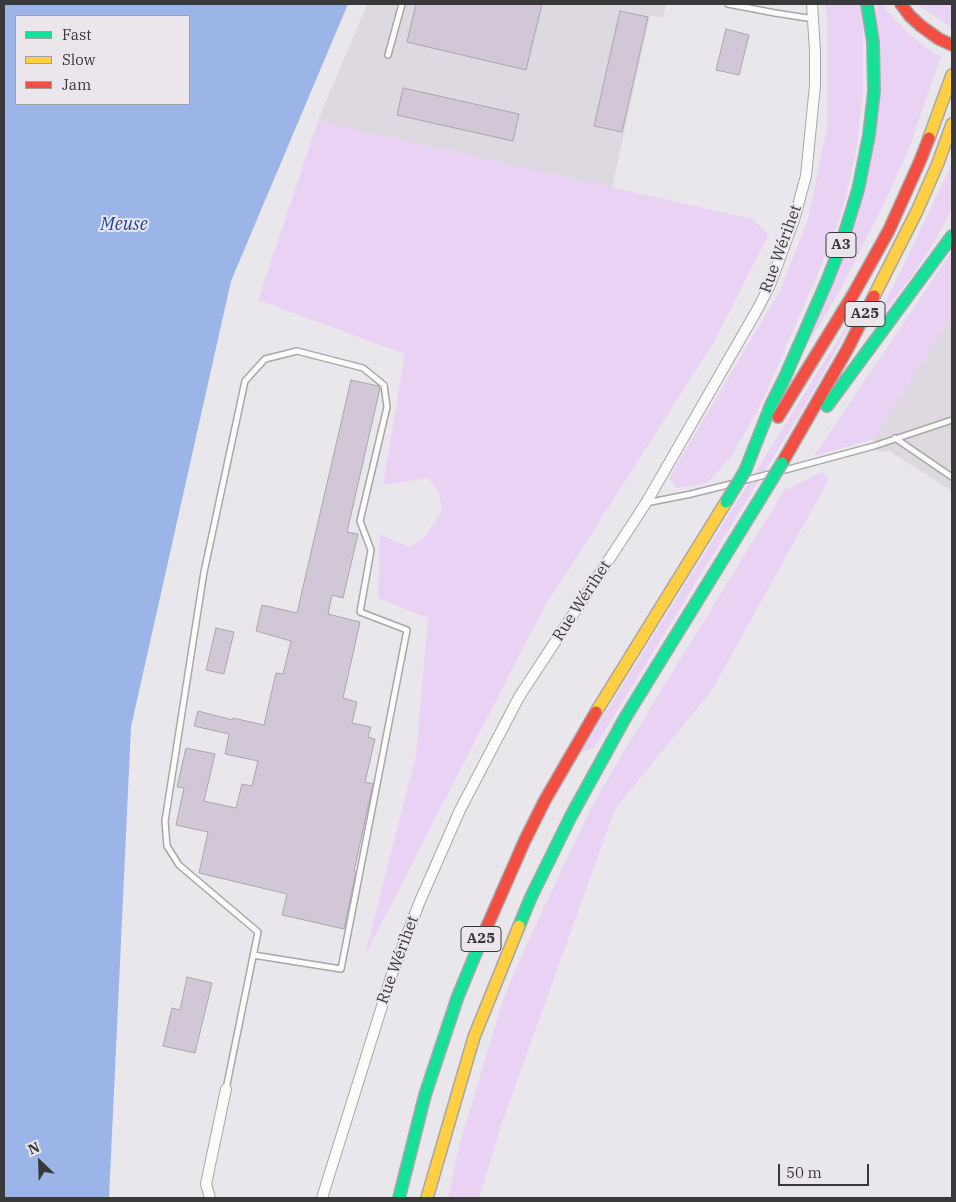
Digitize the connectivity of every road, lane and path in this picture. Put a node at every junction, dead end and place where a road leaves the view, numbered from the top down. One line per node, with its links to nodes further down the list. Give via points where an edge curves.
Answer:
1 (402, 4): 9 (lane)
2 (728, 4): 8 (lane)
3 (812, 4): 8 (street, Rue Wérihet)
4 (867, 4): 18 (highway, A3, via 873,42 874,91 858,190 827,281 771,405)
5 (893, 4): 7 (highway)
6 (901, 4): 7 (highway)
7 (910, 16): 10 (highway, via 939,39)
8 (814, 19): 20 (street, Rue Wérihet, via 812,127 806,176 794,220 770,285 757,310)
9 (388, 55)
10 (951, 57): 18 (highway, A25, via 943,102 889,230)
11 (952, 124): 17 (highway, A25, via 899,247 848,348)
12 (952, 226): 14 (highway)
13 (952, 236): 14 (highway)
14 (941, 250): 17 (highway, via 832,400)
15 (952, 420): 16 (lane)
16 (895, 438): 19 (lane); 20 (lane, via 827,459)
17 (783, 461): 26 (highway, A25, bridge, via 625,718 535,889 474,1037)
18 (745, 472): 25 (highway, A25, bridge, via 584,731 525,840 452,1013 425,1095)
19 (952, 478)
20 (646, 503): 24 (street, Rue Wérihet, via 519,697 460,810 392,974)
21 (253, 955): 21 (lane, via 258,932 179,865 167,846 165,821 204,572 245,380 265,359 297,351 363,368 384,385 387,407 360,521 371,550 360,612 407,630 342,969); 22 (lane)
22 (226, 1089): 23 (street, via 206,1184)
23 (210, 1198)
24 (322, 1198)
25 (399, 1198)
26 (427, 1198)

